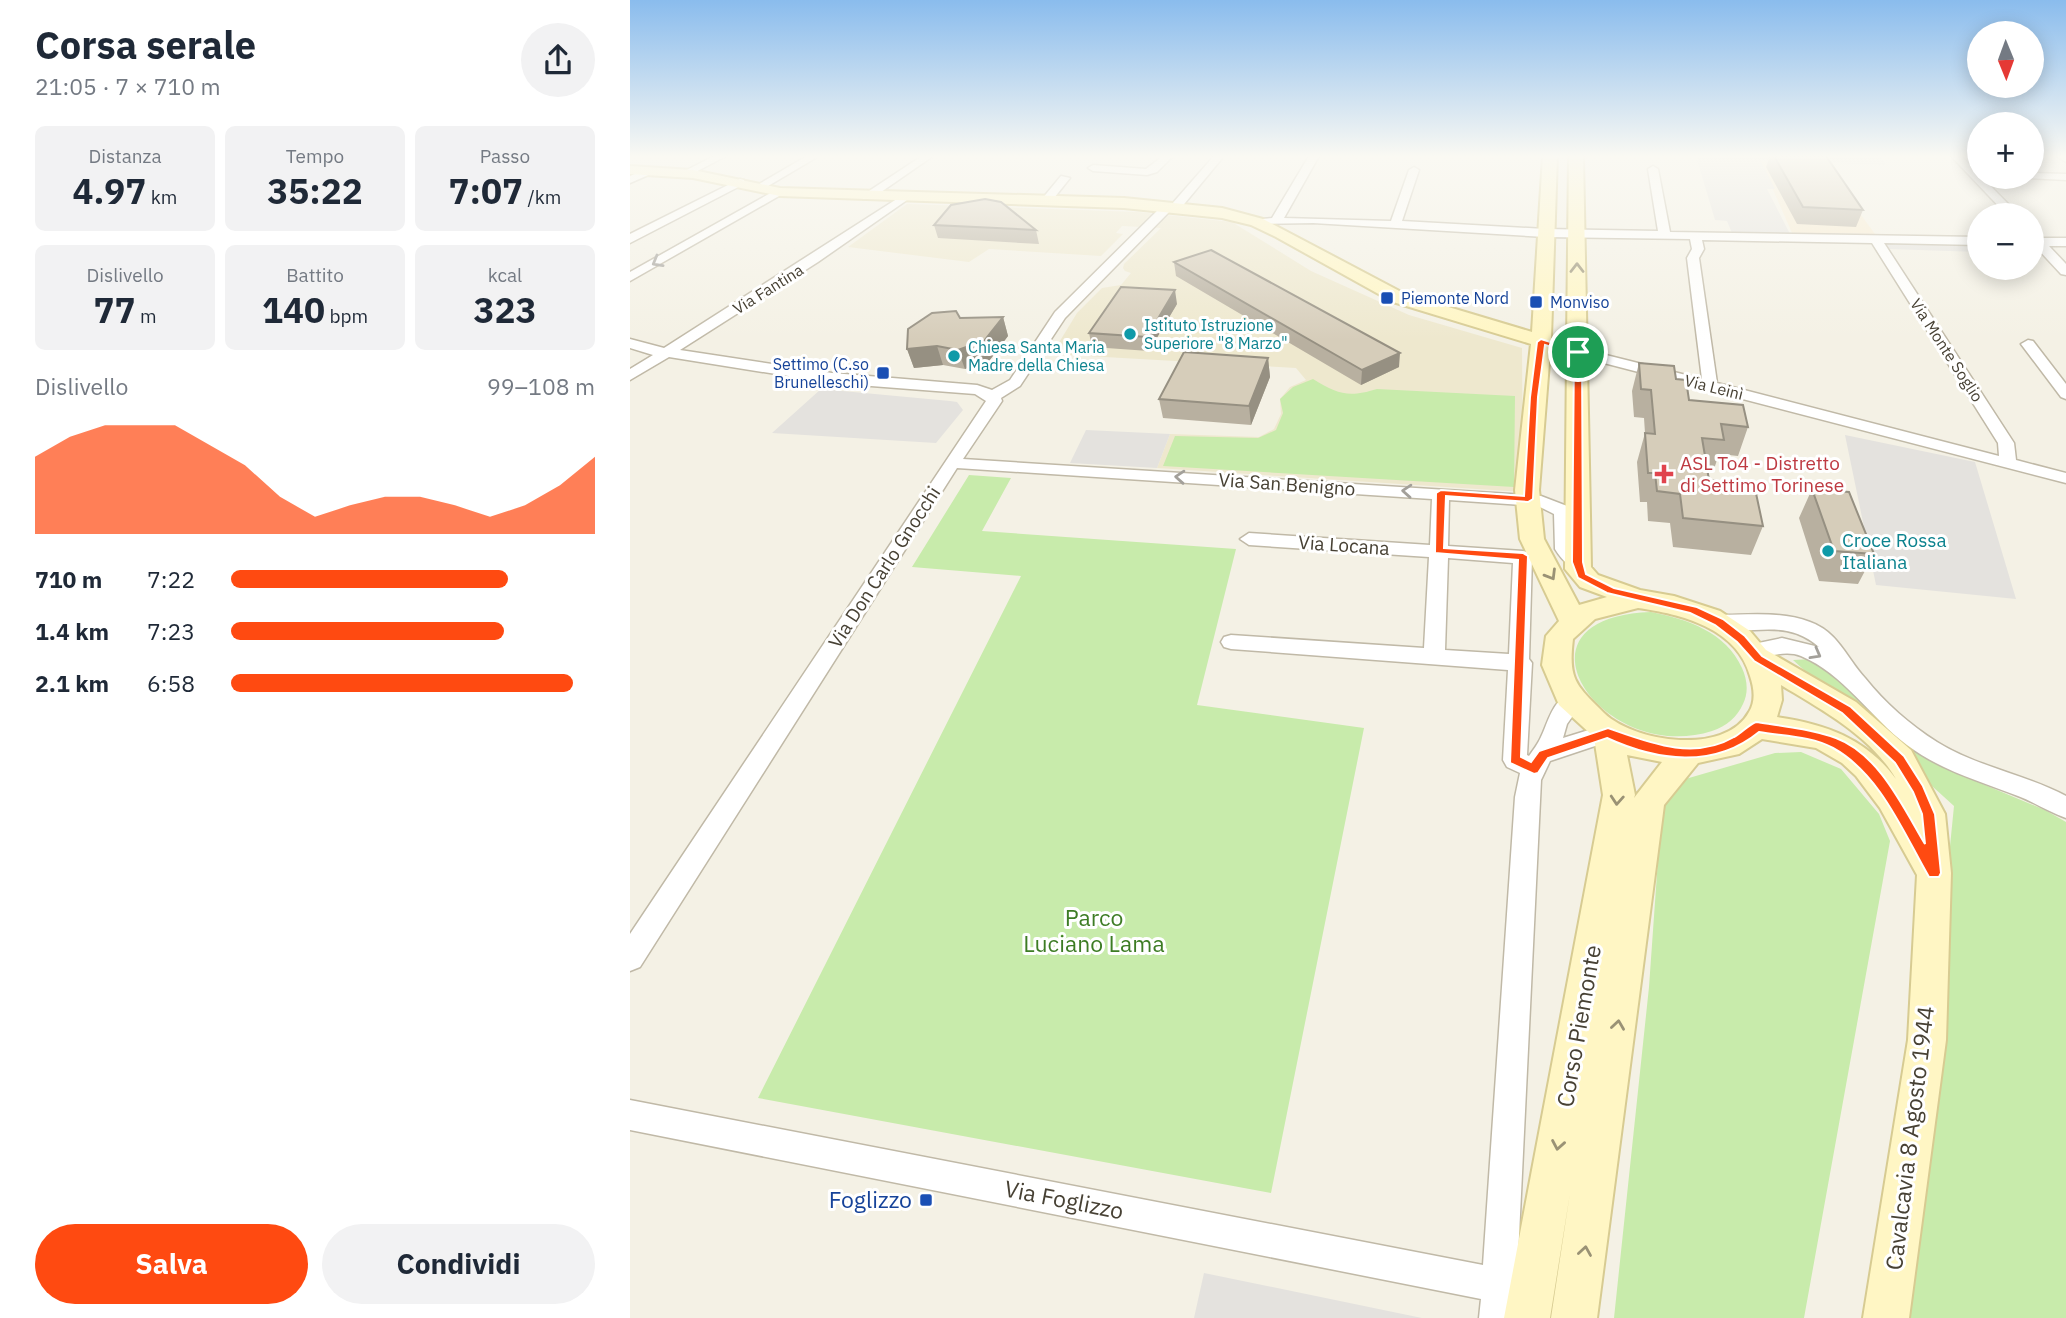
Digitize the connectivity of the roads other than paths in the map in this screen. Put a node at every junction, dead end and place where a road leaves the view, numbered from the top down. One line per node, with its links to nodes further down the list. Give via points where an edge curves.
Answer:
1 (671, 218): 17 (street)
2 (735, 218): 24 (street, one-way to 24)
3 (875, 218): 29 (street, Via Fantina)
4 (1161, 218): 33 (street, Via Don Carlo Gnocchi, via 1060,315 1016,383)
5 (1239, 218): 11 (main road, Via Leinì)
6 (1287, 218): 11 (street)
7 (1398, 218): 12 (street)
8 (1546, 218): 13 (main road)
9 (1577, 218): 14 (main road)
10 (1662, 218): 15 (street)
11 (1284, 224): 12 (street); 25 (main road, Via Leinì, via 1399,298)
12 (1395, 226): 13 (street)
13 (1545, 233): 14 (street); 25 (main road)
14 (1577, 233): 15 (street); 28 (main road, one-way to 14)
15 (1665, 236): 16 (street)
16 (1696, 237): 18 (street); 31 (street, via 1698,248 1693,257)
17 (630, 239)
18 (1877, 240): 19 (street); 34 (street, Via Monte Soglio, via 1997,426 2006,443)
19 (1967, 241)
20 (2044, 241): 21 (street)
21 (2066, 242)
22 (2044, 250): 23 (street)
23 (2066, 271)
24 (630, 277)
25 (1541, 342): 28 (main road, Via Leinì); 38 (main road)
26 (630, 343): 29 (street)
27 (2028, 344): 32 (street)
28 (1578, 352): 31 (street, Via Leinì); 41 (main road)
29 (667, 353): 30 (street, Via Fantina); 33 (street, via 831,378 977,390)
30 (630, 376)
31 (1710, 386): 34 (street, Via Leinì)
32 (2066, 394)
33 (992, 396): 35 (street, Via Don Carlo Gnocchi, via 994,401)
34 (2008, 462): 36 (street, Via Leinì)
35 (951, 463): 37 (street, Via San Benigno, one-way to 35); 57 (street, Via Don Carlo Gnocchi)
36 (2066, 478)
37 (1441, 493): 38 (street, Via San Benigno); 40 (street)
38 (1528, 499): 41 (street, Via San Benigno, via 1562,510 1564,549); 43 (main road, one-way to 43, via 1532,539)
39 (1249, 539): 40 (street, Via Locana)
40 (1438, 551): 47 (street); 48 (street, Via Locana, via 1523,556)
41 (1577, 562): 42 (main road, via 1589,581)
42 (1638, 599): 43 (main road, via 1613,601); 44 (main road, via 1684,607)
43 (1572, 620): 50 (main road, via 1559,637 1554,658 1558,680)
44 (1719, 622): 46 (main road); 49 (street, via 1784,622 1808,629 1825,639)
45 (1231, 642): 47 (street)
46 (1754, 655): 49 (street, one-way to 49, via 1770,645 1790,644 1823,657); 51 (main road, via 1767,682 1767,705); 56 (main road, Cavalcavia 8 Agosto 1944, via 1846,710 1900,760 1929,814)
47 (1434, 657): 48 (street)
48 (1521, 663): 54 (street, Via Locana, via 1515,760)
49 (1855, 682): 55 (street, via 1903,732 1930,750)
50 (1571, 703): 52 (main road); 54 (street, via 1557,721)
51 (1756, 726): 53 (main road, via 1740,741); 56 (main road, via 1835,743 1858,758 1890,797)
52 (1608, 733): 53 (main road, via 1651,749); 54 (street); 60 (main road, Corso Piemonte, one-way to 60, via 1619,795)
53 (1688, 754): 61 (main road, Corso Piemonte, one-way to 53, via 1649,801)
54 (1539, 762): 59 (street, via 1527,797)
55 (2066, 808)
56 (1934, 873): 62 (main road, Cavalcavia 8 Agosto 1944, via 1927,1040)
57 (630, 958)
58 (630, 1115): 59 (street, Via Foglizzo)
59 (1498, 1301)
60 (1527, 1318)
61 (1574, 1318)
62 (1886, 1318)

